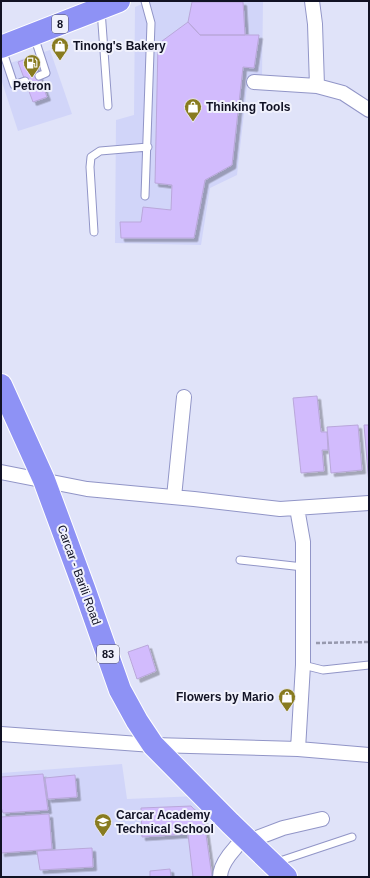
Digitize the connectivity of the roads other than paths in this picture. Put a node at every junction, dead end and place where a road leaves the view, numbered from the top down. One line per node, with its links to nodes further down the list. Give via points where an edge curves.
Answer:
1 (145, 1): 12 (lane, via 151,23)
2 (312, 1): 9 (street)
3 (110, 5): 4 (highway, 8); 10 (lane)
4 (33, 34): 5 (highway, 8); 6 (lane, via 46,74)
5 (1, 47): 7 (lane, via 14,85)
6 (39, 76)
7 (25, 81)
8 (254, 82): 9 (street)
9 (317, 86): 11 (street, via 343,93)
10 (108, 106)
11 (369, 110)
12 (148, 147): 13 (lane); 14 (lane, via 100,151 91,157)
13 (146, 196)
14 (94, 232)
15 (1, 385): 18 (highway, Carcar - Barili Road / 83)
16 (184, 396): 19 (street)
17 (1, 472): 18 (street)
18 (44, 480): 19 (street, via 87,489); 27 (highway, Carcar - Barili Road / 83, via 120,690)
19 (174, 497): 21 (street, via 280,509)
20 (369, 503): 21 (street)
21 (298, 508): 23 (street, via 303,542)
22 (240, 560): 23 (lane)
23 (303, 567): 24 (street)
24 (304, 665): 25 (lane, via 324,670); 28 (street)
25 (369, 665)
26 (1, 734): 27 (street)
27 (153, 746): 28 (street); 32 (highway, Carcar - Barili Road / 83)
28 (298, 749): 29 (street)
29 (369, 755)
30 (322, 819): 32 (street)
31 (352, 837): 33 (lane)
32 (247, 839): 33 (highway, Carcar - Barili Road / 83); 34 (street, via 235,847 228,856)
33 (280, 870)
34 (220, 877)

